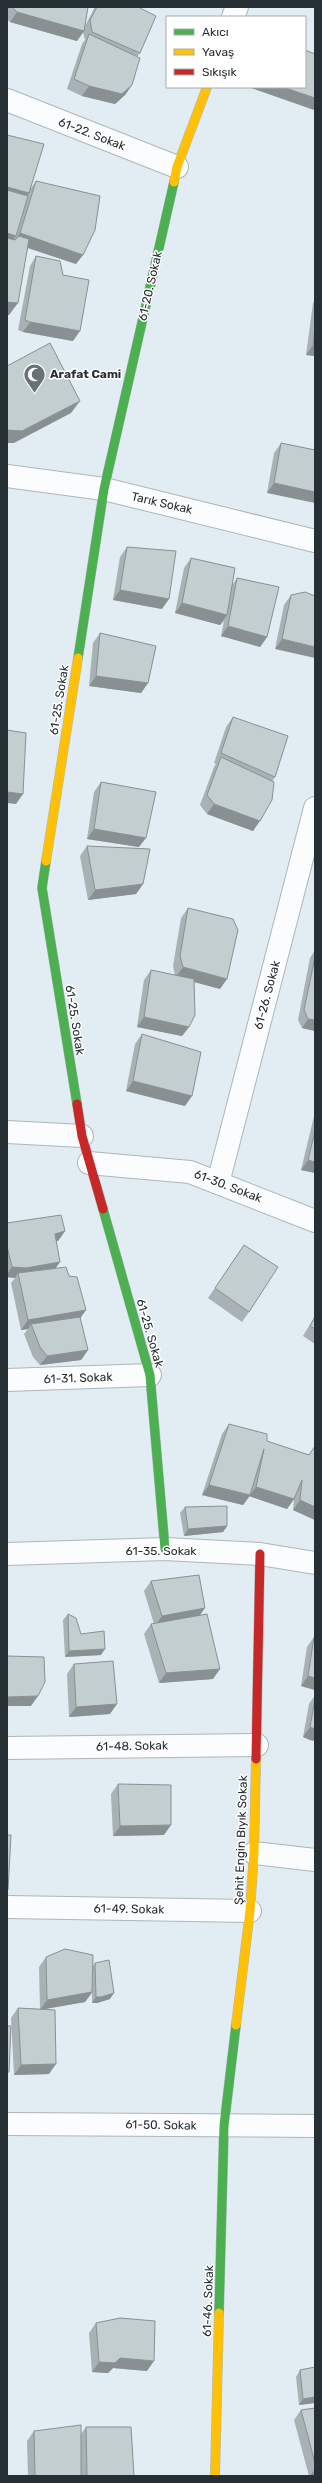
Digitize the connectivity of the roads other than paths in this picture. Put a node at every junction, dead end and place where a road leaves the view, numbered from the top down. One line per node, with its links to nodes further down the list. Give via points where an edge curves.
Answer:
1 (207, 88): 3 (street, 61-20. Sokak)
2 (7, 100): 3 (street, 61-22. Sokak)
3 (178, 167): 5 (street, 61-20. Sokak)
4 (7, 476): 5 (street, Tarık Sokak)
5 (104, 489): 6 (street, Tarık Sokak); 10 (street, 61-25. Sokak, via 42,888)
6 (315, 541)
7 (315, 808): 8 (street, 61-26. Sokak)
8 (307, 879): 12 (street, 61-26. Sokak)
9 (7, 1132): 10 (street)
10 (82, 1136): 11 (street, 61-25. Sokak)
11 (89, 1163): 12 (street, 61-30. Sokak, via 190,1172); 14 (street, 61-25. Sokak)
12 (218, 1183): 13 (street, 61-30. Sokak)
13 (315, 1221)
14 (150, 1375): 15 (street, 61-31. Sokak); 16 (street, 61-25. Sokak)
15 (7, 1380)
16 (166, 1549): 17 (street, 61-35. Sokak); 18 (street, 61-35. Sokak)
17 (7, 1554)
18 (260, 1554): 19 (street, 61-35. Sokak); 20 (street, Şehit Engin Bıyık Sokak)
19 (315, 1563)
20 (257, 1745): 21 (street, 61-48. Sokak); 22 (street, Şehit Engin Bıyık Sokak)
21 (7, 1748)
22 (254, 1853): 23 (street); 25 (street, Şehit Engin Bıyık Sokak)
23 (315, 1860)
24 (7, 1907): 25 (street, 61-49. Sokak)
25 (250, 1911): 27 (street, Şehit Engin Bıyık Sokak)
26 (7, 2124): 27 (street, 61-50. Sokak)
27 (224, 2126): 28 (street, 61-50. Sokak); 29 (street, 61-46. Sokak)
28 (315, 2126)
29 (215, 2476)

